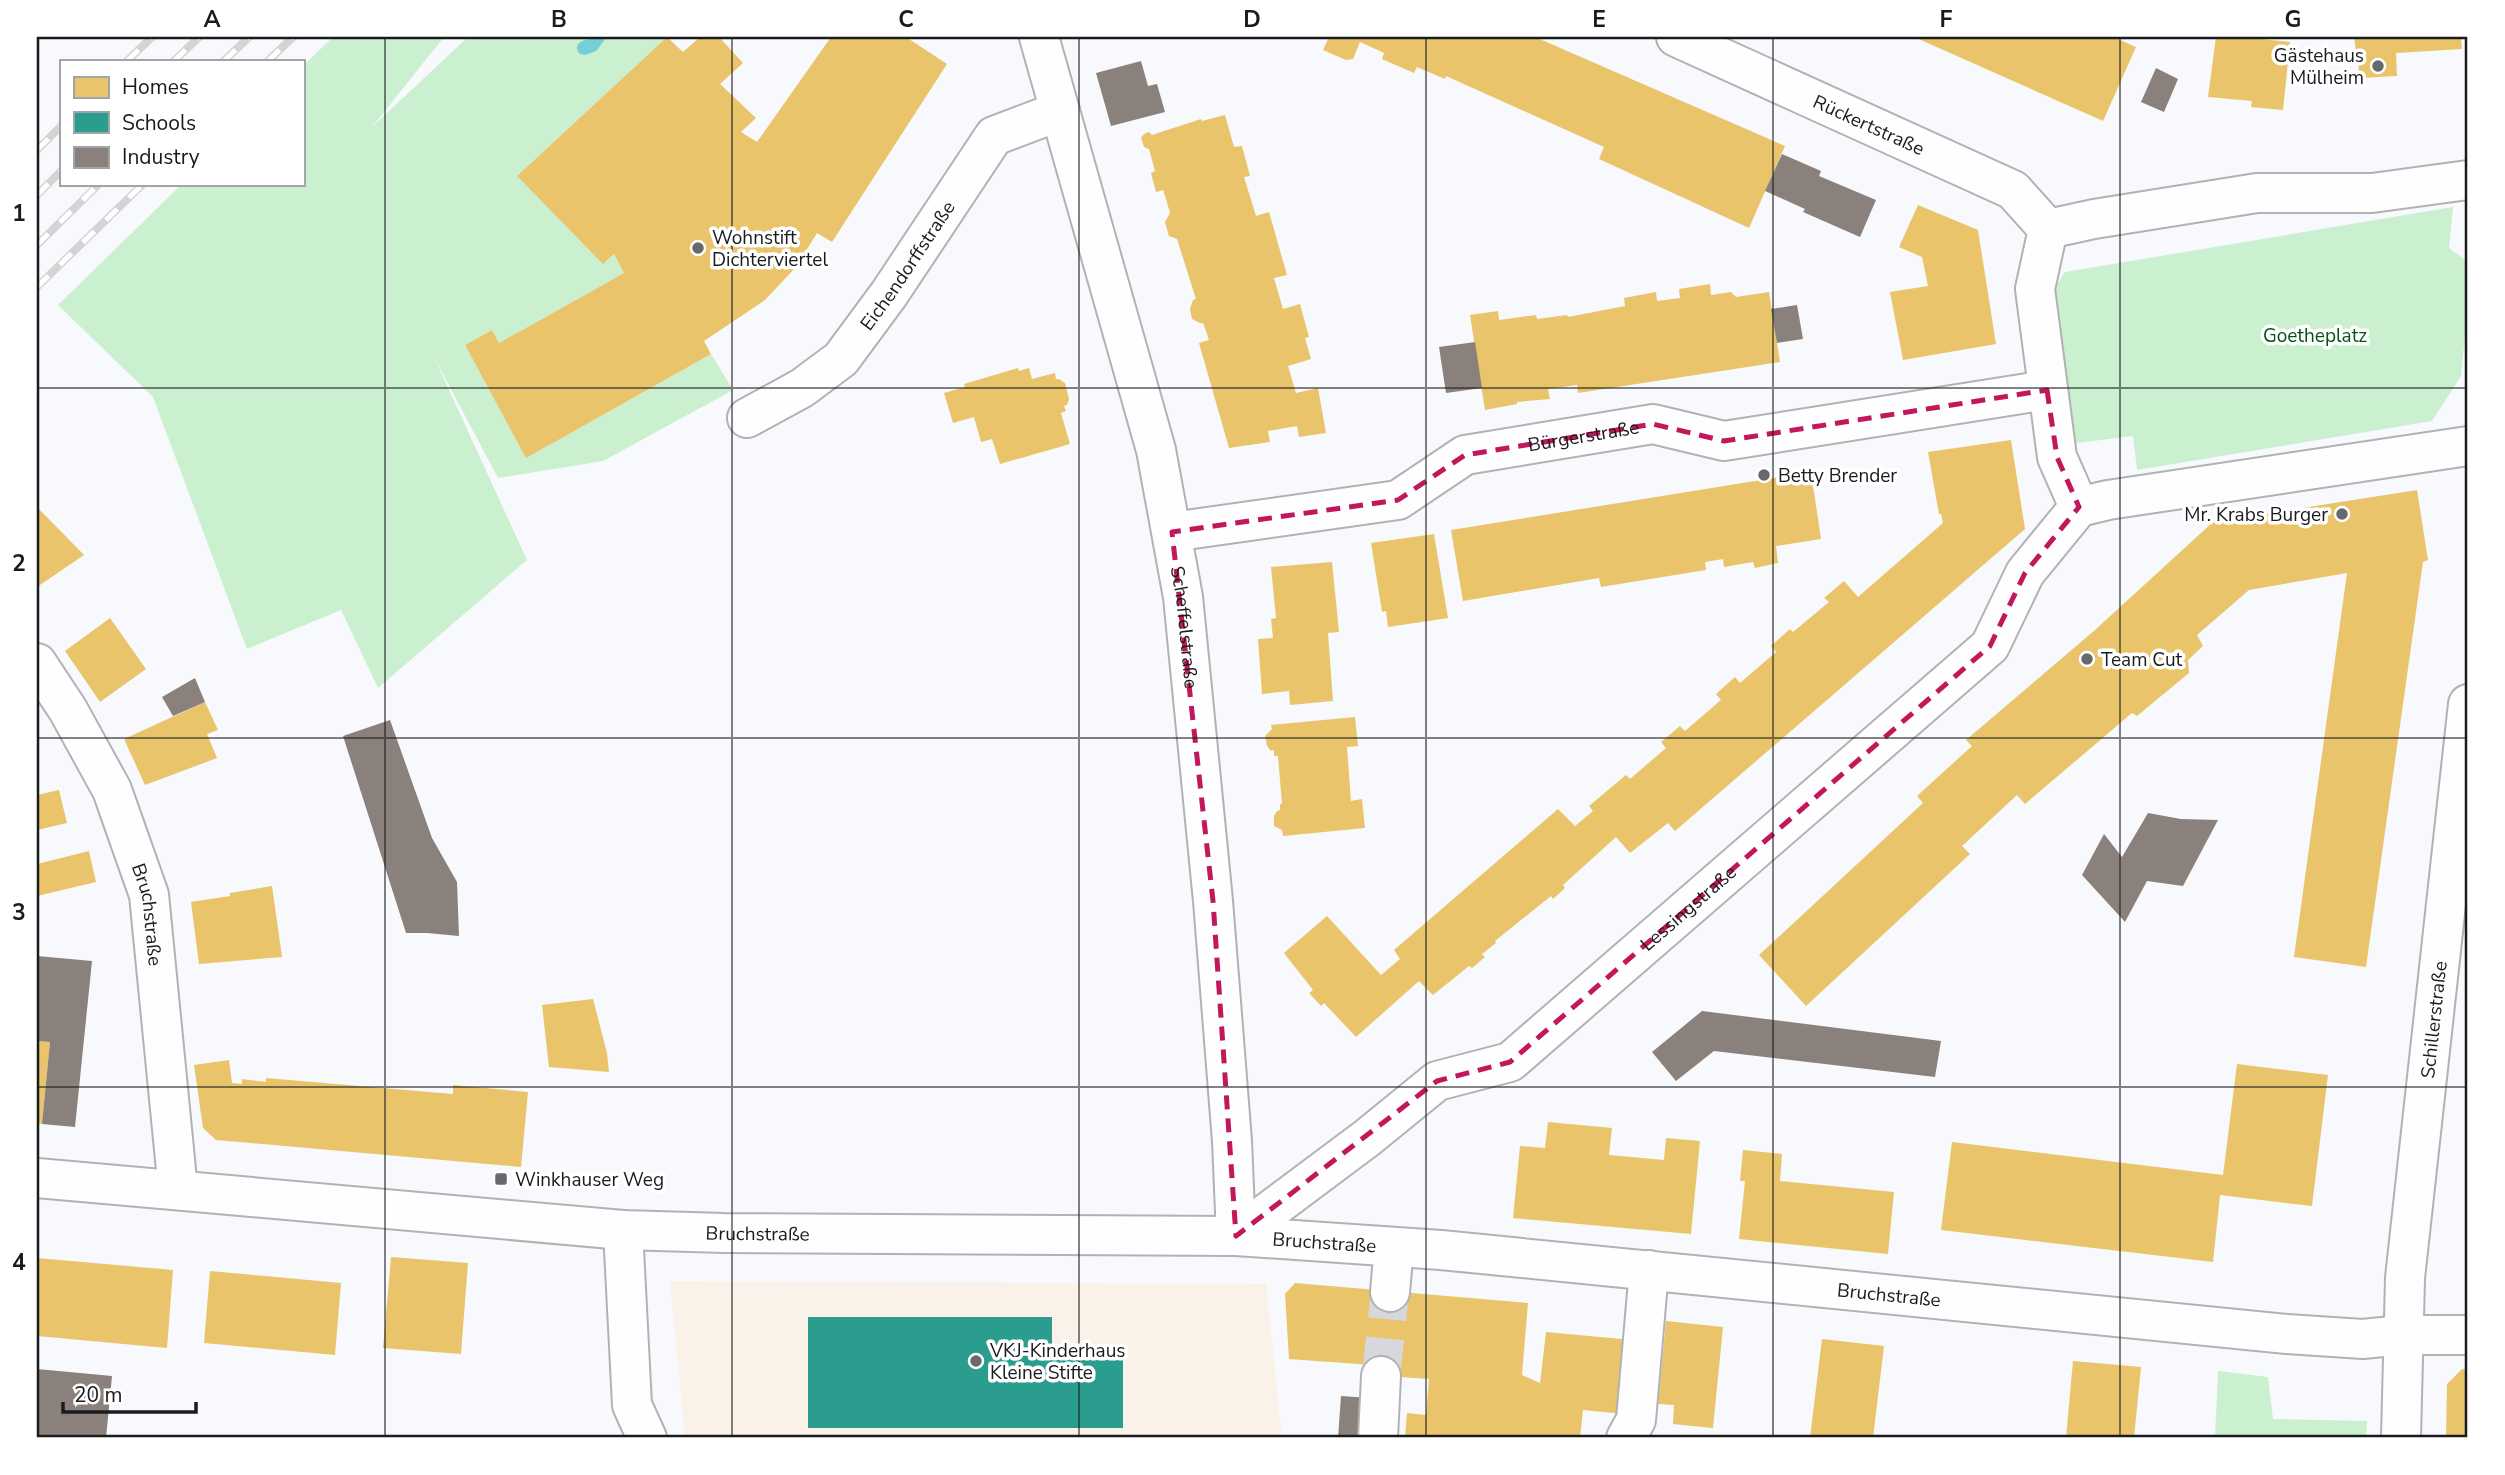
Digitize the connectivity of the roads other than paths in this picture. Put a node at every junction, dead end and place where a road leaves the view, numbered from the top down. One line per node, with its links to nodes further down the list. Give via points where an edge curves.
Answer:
1 (1039, 37): 3 (street, Scheffelstraße)
2 (1676, 37): 5 (street, Rückertstraße, via 2013,190)
3 (1060, 111): 7 (street, Eichendorffstraße, via 994,136 841,359); 10 (street, Scheffelstraße, via 1156,450)
4 (2468, 180): 5 (street, via 2372,193 2257,193)
5 (2048, 229): 6 (street, via 2035,289)
6 (2047, 390): 9 (street, via 2057,457); 10 (street, Bürgerstraße, via 1724,441 1653,424 1465,455 1398,500)
7 (747, 418)
8 (2468, 446): 9 (street)
9 (2079, 507): 17 (street, Lessingstraße, via 2025,573 1990,646 1510,1062 1437,1081)
10 (1172, 532): 17 (street, Scheffelstraße, via 1183,597 1213,901 1233,1141)
11 (37, 663): 15 (street, Bruchstraße, via 112,790 149,895)
12 (2468, 704): 13 (street, Schillerstraße)
13 (2457, 902): 21 (street, Schillerstraße, via 2405,1278)
14 (37, 1178): 15 (street, Bruchstraße)
15 (178, 1190): 16 (street, Bruchstraße)
16 (623, 1230): 17 (street, Bruchstraße); 24 (street, via 632,1405)
17 (1236, 1236): 18 (street, Bruchstraße)
18 (1394, 1247): 19 (street, Bruchstraße); 20 (street)
19 (1649, 1270): 21 (street, Bruchstraße, via 2287,1334 2363,1339); 26 (street, via 1636,1420)
20 (1390, 1292)
21 (2402, 1335): 22 (street, Bruchstraße); 27 (street, Schillerstraße)
22 (2468, 1335)
23 (1381, 1376): 25 (street)
24 (647, 1438)
25 (1378, 1438)
26 (1626, 1438)
27 (2400, 1438)

